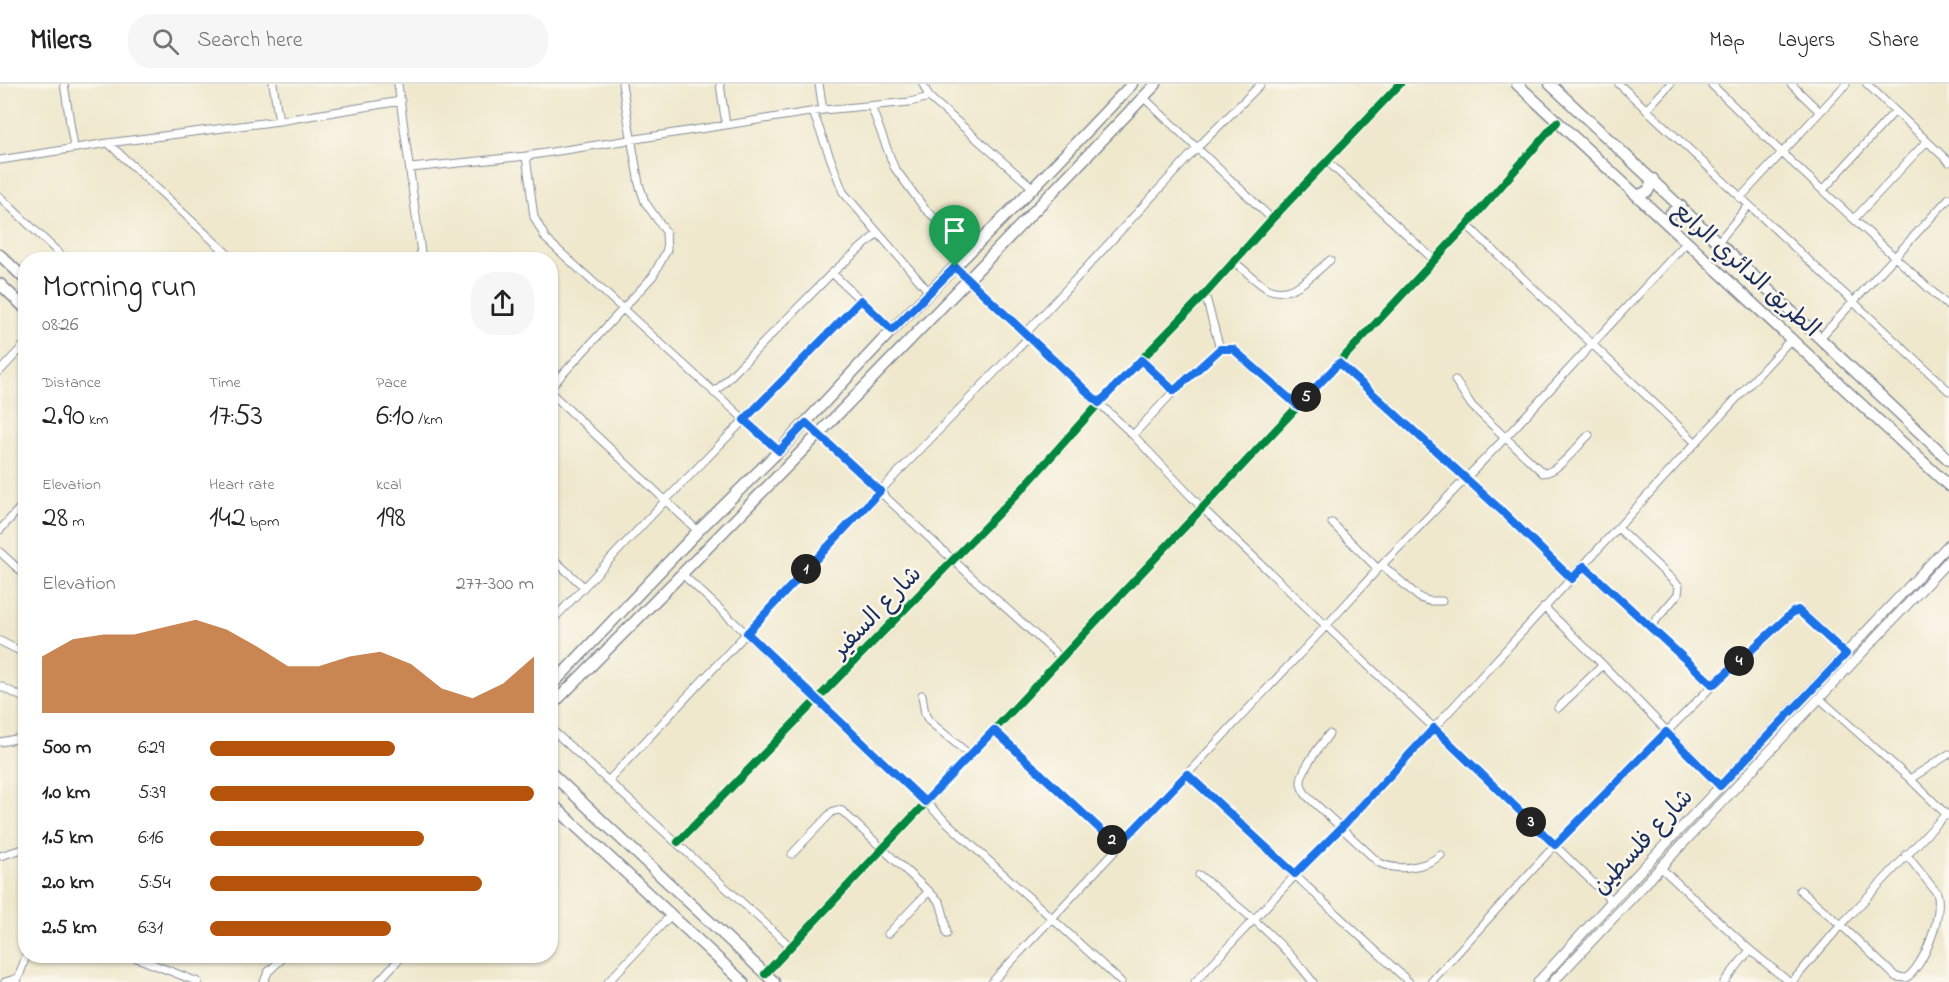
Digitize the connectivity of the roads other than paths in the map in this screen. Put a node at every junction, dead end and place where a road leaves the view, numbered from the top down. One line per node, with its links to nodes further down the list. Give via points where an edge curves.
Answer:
1 (64, 84): 35 (street)
2 (273, 84): 29 (street)
3 (398, 84): 22 (street)
4 (622, 84): 32 (street)
5 (720, 84): 31 (street)
6 (819, 84): 24 (street)
7 (923, 84): 20 (street)
8 (1132, 84): 44 (main road)
9 (1156, 84): 21 (main road)
10 (1261, 84): 36 (street)
11 (1400, 84): 40 (street, شارع السفير)
12 (1517, 84): 30 (main road, الطريق الدائري الرابع)
13 (1550, 84): 43 (main road, الطريق الدائري الرابع)
14 (1618, 84): 25 (street)
15 (1670, 84): 25 (street)
16 (1711, 84): 37 (street)
17 (1791, 84): 26 (street)
18 (1846, 84): 26 (street)
19 (1867, 84): 27 (street)
20 (929, 97): 23 (street); 44 (street)
21 (1143, 97): 36 (street); 71 (main road)
22 (401, 101): 29 (street); 42 (street)
23 (871, 106): 24 (street); 59 (street, via 894,167 925,209)
24 (823, 110): 28 (street)
25 (1646, 110): 48 (street)
26 (1819, 111): 37 (street)
27 (1895, 111): 33 (street); 45 (street)
28 (813, 112): 31 (street); 56 (street, via 843,192)
29 (279, 121): 34 (street)
30 (1557, 122): 46 (main road, الطريق الدائري الرابع); 55 (street)
31 (726, 125): 32 (street)
32 (632, 140): 38 (street); 79 (street, via 642,194 666,232 668,242 653,276)
33 (1927, 141): 41 (street); 53 (street)
34 (108, 142): 35 (street); 61 (street)
35 (74, 148): 39 (street)
36 (1197, 148): 52 (street); 81 (street)
37 (1781, 152): 45 (street); 48 (street)
38 (526, 156): 42 (street); 79 (street, via 539,229)
39 (0, 160)
40 (1327, 161): 52 (street, شارع السفير); 66 (street)
41 (1949, 162)
42 (411, 168): 62 (street)
43 (1653, 179): 46 (main road, via 1648,191); 50 (main road, الطريق الدائري الرابع)
44 (1033, 188): 59 (main road)
45 (1823, 190): 53 (street)
46 (1637, 196): 54 (main road, الطريق الدائري الرابع)
47 (0, 197): 60 (street)
48 (1740, 198): 51 (street)
49 (1949, 198): 64 (street)
50 (1681, 206): 54 (main road, via 1671,213); 57 (main road, الطريق الدائري الرابع)
51 (1748, 206): 57 (street); 77 (street)
52 (1272, 219): 67 (street, شارع السفير)
53 (1854, 219): 64 (street)
54 (1667, 224): 58 (main road, الطريق الدائري الرابع)
55 (1467, 225): 66 (street); 84 (street)
56 (878, 234): 70 (street); 73 (street)
57 (1718, 242): 83 (main road, الطريق الدائري الرابع)
58 (1686, 243): 82 (main road, الطريق الدائري الرابع); 84 (street)
59 (971, 251): 68 (main road)
60 (58, 252)
61 (225, 252)
62 (421, 252)
63 (0, 255): 69 (main road)
64 (1896, 257): 77 (street); 78 (street)
65 (1330, 260): 67 (street, via 1295,288 1281,291 1268,289)
66 (1434, 260): 89 (street)
67 (1234, 262): 74 (street, شارع السفير)
68 (955, 267): 71 (street); 73 (main road)
69 (18, 272)
70 (832, 273): 75 (street); 96 (street)
71 (967, 279): 81 (street); 91 (main road)
72 (0, 284): 76 (main road)
73 (930, 293): 80 (main road)
74 (1205, 294): 85 (street); 88 (street, شارع السفير)
75 (861, 300): 80 (street); 100 (street)
76 (18, 301)
77 (1853, 303): 83 (street); 95 (street)
78 (1949, 307)
79 (622, 310): 93 (street); 96 (street)
80 (892, 330): 87 (main road)
81 (1027, 335): 98 (street); 111 (street)
82 (1792, 338): 106 (street); 110 (main road, الطريق الدائري الرابع)
83 (1820, 338): 108 (main road, الطريق الدائري الرابع)
84 (1592, 344): 105 (street); 106 (street)
85 (1220, 349): 94 (street); 99 (street, via 1236,351)
86 (18, 352): 90 (street)
87 (864, 360): 91 (main road); 101 (main road)
88 (1141, 360): 94 (street); 98 (street, شارع السفير)
89 (1339, 363): 99 (street); 109 (street)
90 (0, 371)
91 (878, 372): 102 (main road)
92 (1455, 380): 105 (street, via 1472,406)
93 (558, 381)
94 (1174, 391): 103 (street)
95 (1949, 391)
96 (714, 393): 100 (street)
97 (558, 398): 112 (street)
98 (1099, 403): 103 (street); 121 (street, شارع السفير)
99 (1298, 406): 113 (street)
100 (744, 420): 107 (street); 112 (street)
101 (806, 423): 102 (street); 107 (main road)
102 (818, 434): 111 (street); 127 (main road)
103 (1132, 435): 113 (street)
104 (1589, 435): 105 (street, via 1547,473)
105 (1505, 438): 109 (street)
106 (1695, 442): 116 (street)
107 (779, 451): 118 (main road)
108 (1949, 460)
109 (1465, 477): 124 (street); 128 (street)
110 (1949, 486)
111 (880, 491): 121 (street); 137 (street)
112 (666, 500): 118 (street); 129 (street)
113 (1202, 508): 134 (street); 141 (street)
114 (18, 510): 117 (street)
115 (1332, 523): 124 (street)
116 (1618, 528): 125 (street); 135 (street, via 1679,586 1678,594)
117 (0, 530)
118 (698, 531): 133 (main road)
119 (1949, 544): 140 (street, شارع فلسطين)
120 (0, 552): 126 (street)
121 (953, 560): 141 (street); 150 (street, شارع السفير)
122 (1949, 560): 148 (street, شارع فلسطين)
123 (558, 564): 129 (street)
124 (1380, 566): 130 (street, via 1419,598); 134 (street)
125 (1584, 566): 128 (street); 135 (street)
126 (18, 569)
127 (682, 574): 136 (main road); 137 (street)
128 (1572, 579): 131 (street)
129 (584, 588): 132 (street)
130 (1442, 601)
131 (1544, 607): 142 (street); 152 (street)
132 (558, 615)
133 (616, 617): 136 (main road); 143 (main road)
134 (1325, 627): 152 (street); 161 (street)
135 (1650, 627): 144 (street)
136 (629, 628): 149 (main road)
137 (747, 633): 150 (street); 164 (street)
138 (0, 641): 139 (street)
139 (18, 650)
140 (1846, 654): 144 (street, via 1798,610); 165 (street, شارع فلسطين)
141 (1061, 657): 153 (street)
142 (1603, 665): 151 (street); 154 (street)
143 (558, 679)
144 (1713, 685): 154 (street)
145 (0, 686): 146 (street)
146 (18, 695)
147 (922, 695): 160 (street, via 929,721)
148 (1819, 698): 162 (street); 179 (street, شارع فلسطين)
149 (558, 699)
150 (818, 700): 166 (street); 170 (street, شارع السفير)
151 (1558, 708)
152 (1434, 728): 169 (street); 171 (street)
153 (994, 730): 160 (street); 172 (street)
154 (1666, 732): 165 (street); 171 (street)
155 (1329, 734): 169 (street, via 1300,782 1307,796)
156 (558, 735): 164 (street)
157 (18, 739): 158 (street)
158 (0, 742)
159 (1949, 754): 162 (street)
160 (971, 756): 166 (street)
161 (1187, 774): 172 (street); 181 (street)
162 (1910, 779): 168 (street)
163 (558, 780): 199 (main road)
164 (608, 781): 170 (street)
165 (1720, 786): 184 (street, شارع فلسطين)
166 (925, 802): 173 (street); 186 (street)
167 (558, 809): 185 (main road)
168 (1947, 815): 176 (street)
169 (1342, 827): 177 (street, via 1384,866 1425,865); 181 (street)
170 (678, 842): 193 (street)
171 (1555, 845): 184 (street); 213 (street)
172 (1118, 846): 186 (street)
173 (882, 849): 175 (street, via 837,810); 183 (street); 193 (street)
174 (18, 850): 178 (street)
175 (792, 854)
176 (1906, 854): 188 (street); 188 (street, via 1939,901 1923,956 1910,975 1896,977)
177 (1440, 855)
178 (0, 856)
179 (1660, 867): 192 (street, شارع فلسطين); 194 (street)
180 (1199, 874): 187 (street)
181 (1295, 874): 187 (street); 212 (street)
182 (1800, 890): 188 (street)
183 (929, 891): 190 (street); 191 (street, via 940,902)
184 (1612, 901): 189 (street, شارع فلسطين)
185 (671, 915): 205 (street); 206 (main road)
186 (1053, 917): 208 (street); 209 (street)
187 (1253, 918): 210 (street); 211 (street)
188 (1841, 925): 217 (street)
189 (1584, 933): 192 (street); 214 (street, شارع فلسطين)
190 (888, 934)
191 (947, 934)
192 (1592, 940): 215 (street, شارع فلسطين)
193 (790, 946): 199 (street)
194 (1750, 950): 216 (street); 217 (street)
195 (23, 963): 200 (street)
196 (150, 963): 202 (street)
197 (277, 963): 203 (street)
198 (396, 963): 204 (street)
199 (765, 974): 207 (main road)
200 (17, 980): 201 (street)
201 (5, 982)
202 (198, 982)
203 (264, 982)
204 (378, 982)
205 (608, 982)
206 (743, 982)
207 (774, 982)
208 (992, 982)
209 (1121, 982)
210 (1195, 982)
211 (1313, 982)
212 (1409, 982)
213 (1431, 982)
214 (1538, 982)
215 (1552, 982)
216 (1724, 982)
217 (1790, 982)

